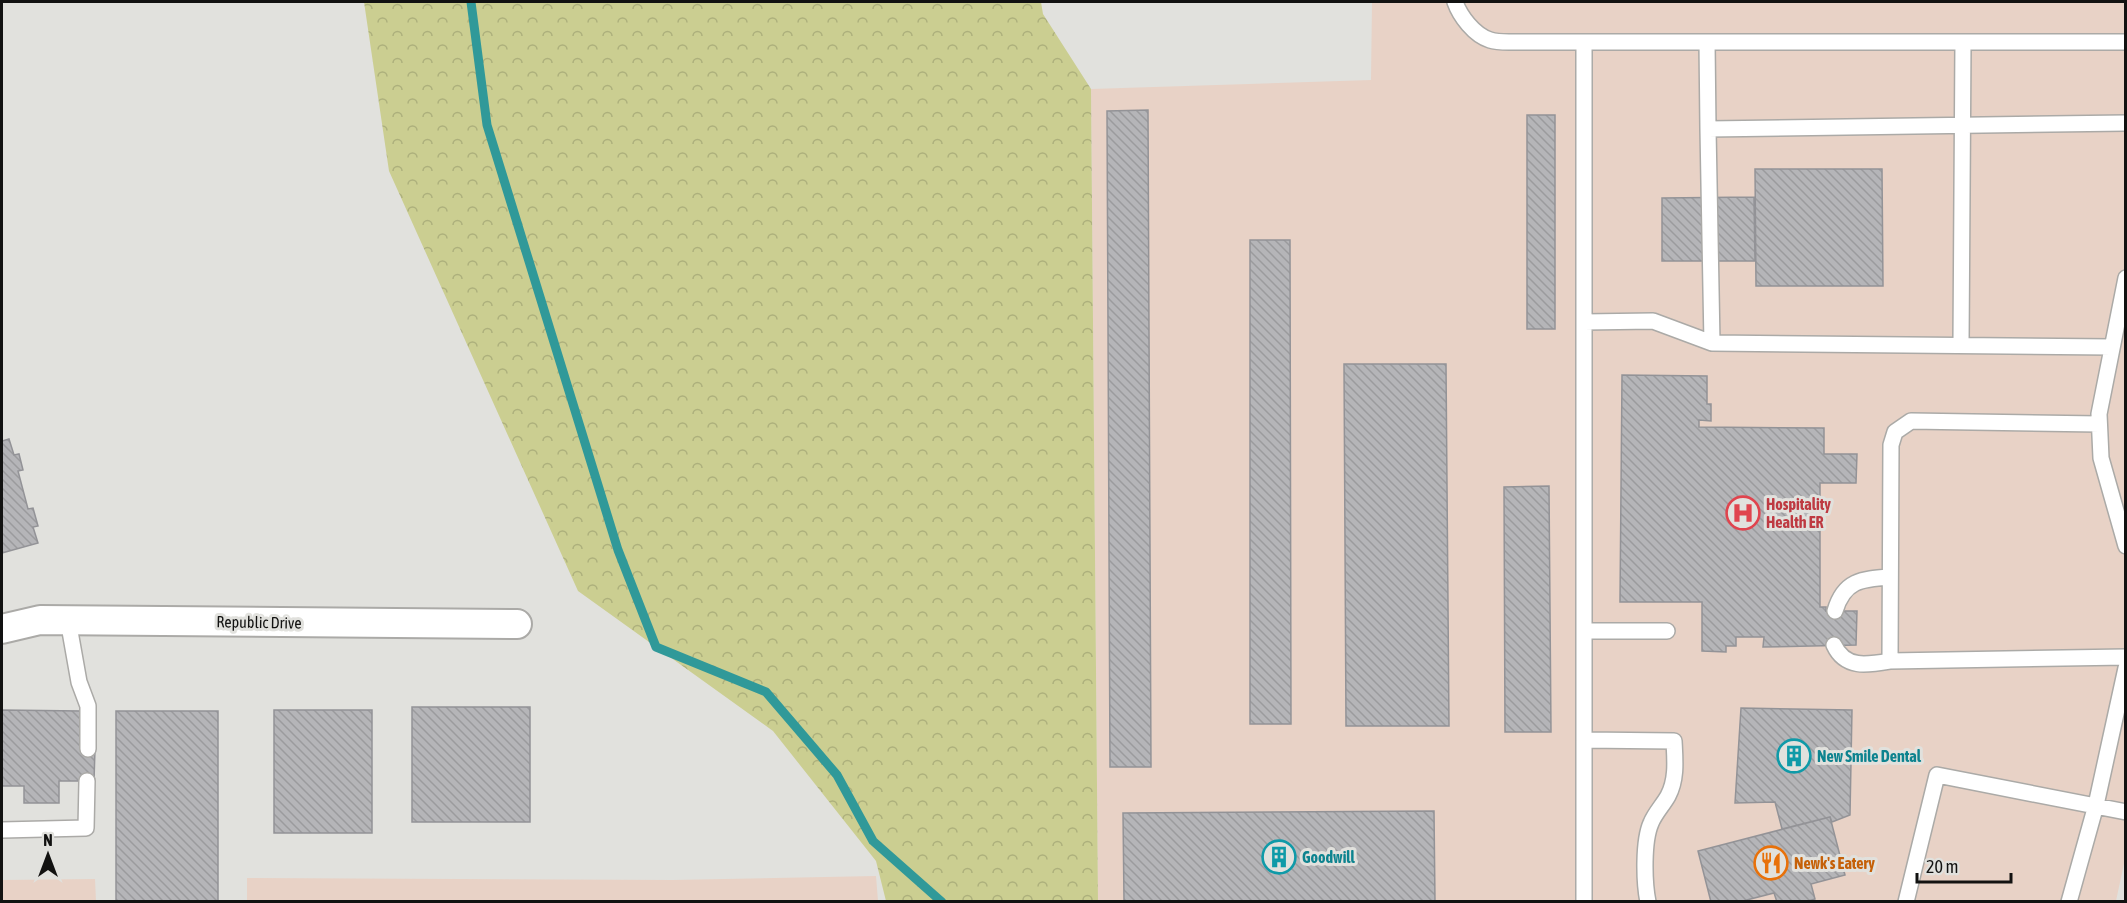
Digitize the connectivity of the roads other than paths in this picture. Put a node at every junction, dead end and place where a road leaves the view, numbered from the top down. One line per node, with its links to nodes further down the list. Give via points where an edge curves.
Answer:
1 (1455, 2): 2 (lane, via 1465,20 1489,40)
2 (1584, 42): 3 (lane); 10 (lane)
3 (1707, 42): 4 (lane); 8 (lane)
4 (1963, 42): 5 (lane); 7 (lane)
5 (2126, 42)
6 (2126, 123): 7 (lane)
7 (1962, 126): 8 (lane); 12 (lane)
8 (1708, 129): 11 (lane)
9 (2126, 278): 13 (lane)
10 (1584, 322): 11 (lane, via 1653,321); 21 (lane)
11 (1712, 343): 12 (lane)
12 (1961, 345): 13 (lane)
13 (2112, 347): 14 (lane)
14 (2099, 424): 15 (lane, via 2101,458); 16 (lane, via 1911,422 1895,432 1891,445)
15 (2126, 546)
16 (1890, 577): 17 (lane, via 1862,579 1844,590); 25 (lane)
17 (1835, 611)
18 (68, 620): 19 (street, Republic Drive); 20 (street, Republic Drive, via 40,620); 28 (lane, via 79,682 88,706)
19 (517, 624)
20 (2, 628)
21 (1584, 631): 22 (lane); 27 (lane)
22 (1667, 631)
23 (1834, 645): 25 (lane, via 1849,663)
24 (2126, 657): 25 (lane)
25 (1890, 661)
26 (2126, 668): 30 (lane)
27 (1584, 741): 33 (lane); 34 (lane, via 1674,741 1674,778 1650,824 1647,841)
28 (88, 749)
29 (87, 781): 32 (lane, via 86,828)
30 (2096, 805): 31 (lane); 35 (lane, via 1937,775); 36 (lane)
31 (2126, 812)
32 (2, 830)
33 (1584, 902)
34 (1648, 902)
35 (1906, 902)
36 (2069, 902)

